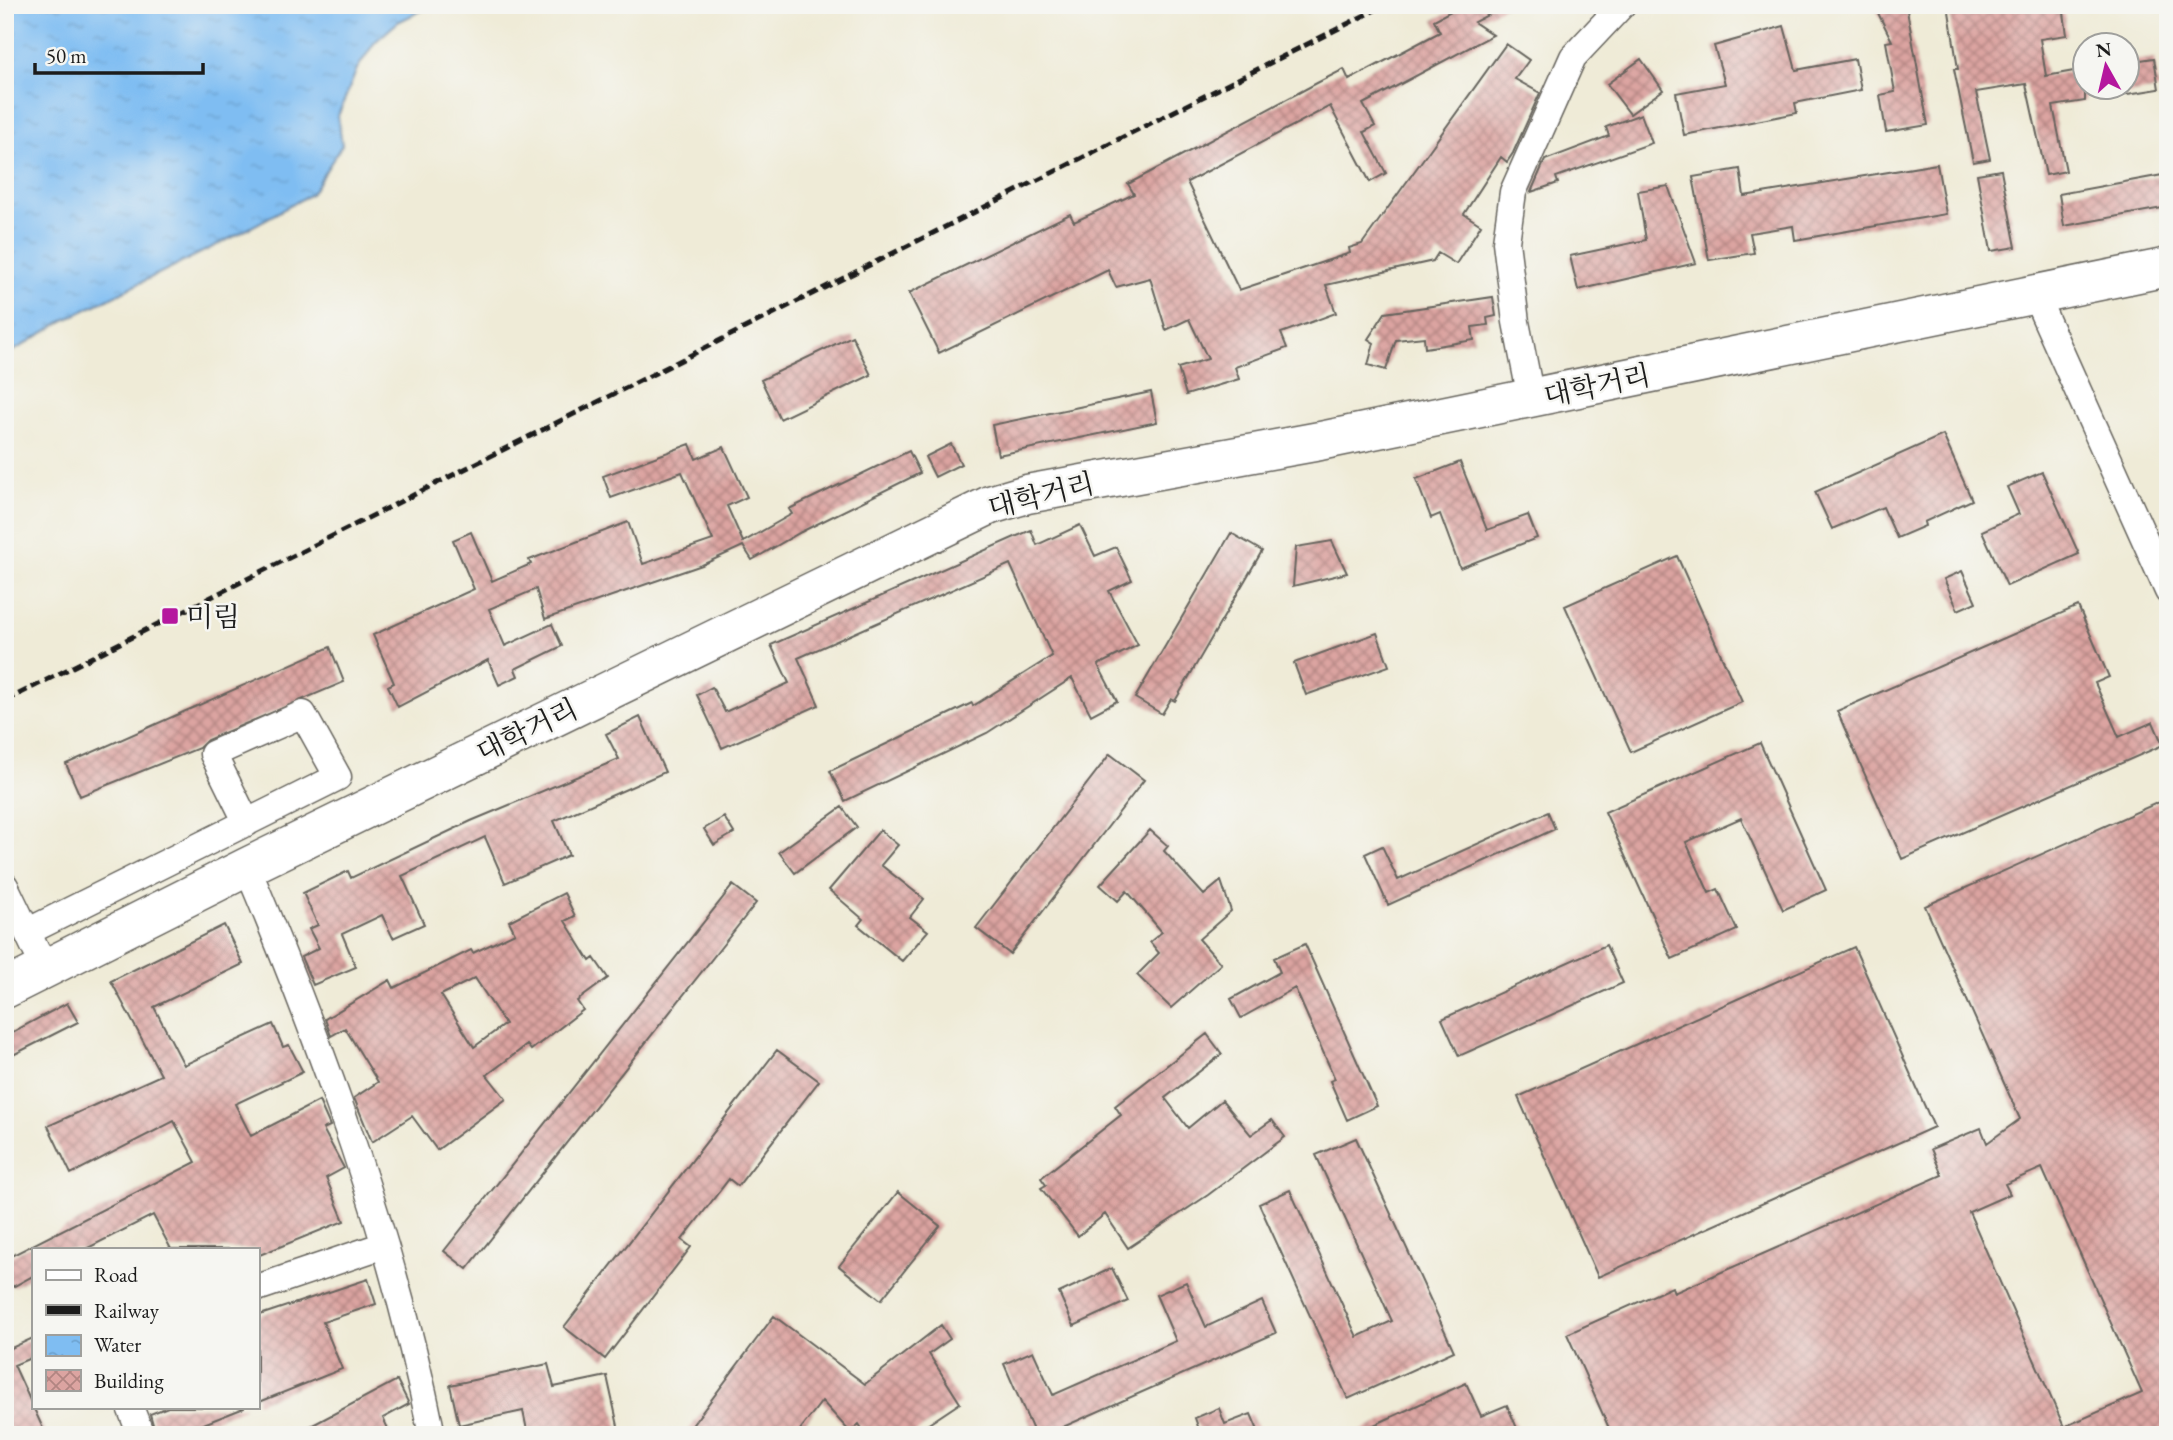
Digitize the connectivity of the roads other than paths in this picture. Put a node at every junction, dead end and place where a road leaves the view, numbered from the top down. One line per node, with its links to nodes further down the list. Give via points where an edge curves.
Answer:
1 (1622, 5): 4 (street, via 1573,57 1513,192 1506,242)
2 (2168, 267): 3 (main road, 대학거리)
3 (2035, 295): 4 (main road, 대학거리); 5 (street)
4 (1531, 398): 7 (main road, 대학거리, via 1027,494 990,505)
5 (2168, 591)
6 (247, 823): 6 (street, via 338,777 303,715 213,754); 9 (street)
7 (247, 867): 10 (main road, 대학거리); 12 (street, via 304,1001)
8 (5, 887): 9 (street)
9 (27, 933): 10 (street)
10 (45, 969): 11 (main road, 대학거리)
11 (5, 989)
12 (384, 1245): 13 (street); 16 (street)
13 (259, 1287)
14 (131, 1408): 15 (street)
15 (141, 1435)
16 (432, 1435)

